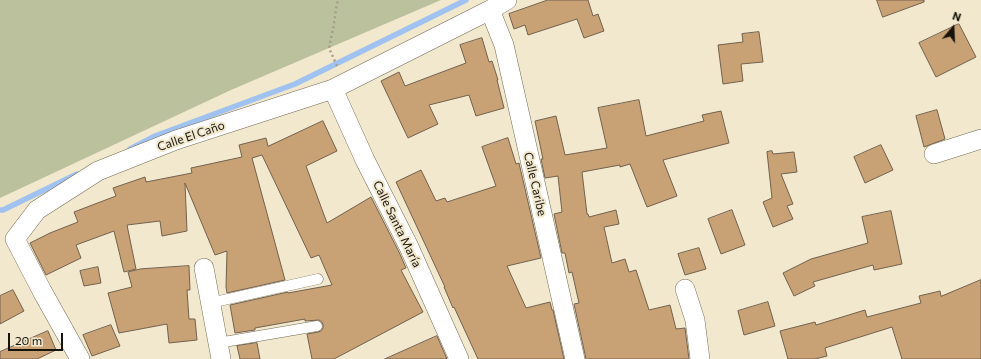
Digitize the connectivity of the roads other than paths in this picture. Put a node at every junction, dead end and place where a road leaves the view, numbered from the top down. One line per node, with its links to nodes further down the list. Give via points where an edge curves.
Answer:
1 (507, 0): 2 (street, Calle El Caño)
2 (490, 10): 3 (street, Calle El Caño); 14 (street, Calle Caribe, via 504,45)
3 (333, 89): 12 (street, Calle El Caño, via 176,140 98,171 37,210 15,239); 13 (street, Calle Santa María, via 409,247)
4 (981, 140): 5 (street)
5 (934, 154)
6 (204, 268): 9 (street)
7 (318, 278): 9 (lane)
8 (686, 290): 15 (street, via 695,320)
9 (210, 303): 11 (street)
10 (318, 326): 11 (lane)
11 (219, 351)
12 (80, 359)
13 (459, 359)
14 (575, 359)
15 (700, 359)

